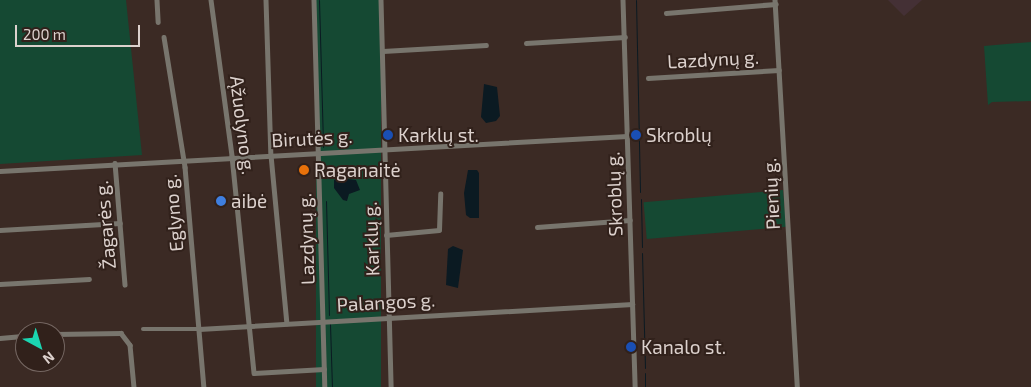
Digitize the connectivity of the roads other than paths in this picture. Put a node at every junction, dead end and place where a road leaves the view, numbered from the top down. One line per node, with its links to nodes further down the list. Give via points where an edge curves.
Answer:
1 (157, 0): 9 (street)
2 (211, 0): 21 (street, Ąžuolyno g.)
3 (266, 0): 20 (street)
4 (314, 0): 19 (street, Lazdynų g.)
5 (381, 0): 14 (street, Karklų g.)
6 (623, 0): 11 (street, Skroblų g.)
7 (775, 2): 8 (street); 15 (street, Pienių g.)
8 (666, 13)
9 (158, 22)
10 (164, 37): 22 (street, Eglyno g.)
11 (625, 37): 12 (street); 17 (street, Skroblų g.)
12 (526, 43)
13 (486, 45): 14 (street)
14 (383, 50): 18 (street, Karklų g.)
15 (779, 70): 16 (street, Lazdynų g.); 50 (street, Pienių g.)
16 (648, 78)
17 (627, 136): 18 (street, Birutės g.); 26 (street, Skroblų g.)
18 (383, 149): 19 (street, Birutės g.); 30 (street, Karklų g.)
19 (319, 154): 20 (street, Birutės g.); 36 (street, Lazdynų g.)
20 (271, 155): 21 (street, Birutės g.); 37 (street)
21 (232, 156): 22 (street, Birutės g.); 38 (street, Ąžuolyno g.)
22 (184, 162): 23 (street, Birutės g.); 40 (street, Eglyno g.)
23 (115, 163): 24 (street, Birutės g.); 27 (street, Žagarės g.)
24 (0, 171)
25 (440, 194): 30 (street, via 439,230)
26 (630, 220): 28 (street); 34 (street, Skroblų g.)
27 (120, 223): 29 (street); 33 (street, Žagarės g.)
28 (537, 228)
29 (0, 230)
30 (386, 235): 35 (street, Karklų g.)
31 (89, 279): 32 (street)
32 (0, 284)
33 (125, 284)
34 (632, 304): 35 (street, Palangos g.); 49 (street, Skroblų g.)
35 (388, 317): 36 (street, Palangos g.); 48 (street, Karklų g.)
36 (323, 321): 37 (street, Palangos g.); 44 (street, Lazdynų g.)
37 (287, 323): 38 (street, Palangos g.)
38 (250, 326): 40 (street, Palangos g.); 44 (street, Ąžuolyno g., via 254,373)
39 (143, 329): 40 (street, Palangos g.)
40 (199, 329): 46 (street, Eglyno g.)
41 (65, 334): 45 (street, via 121,333 130,345)
42 (15, 337): 43 (street)
43 (0, 338)
44 (324, 369): 47 (street, Lazdynų g.)
45 (134, 387)
46 (204, 387)
47 (325, 387)
48 (391, 387)
49 (634, 387)
50 (797, 387)

